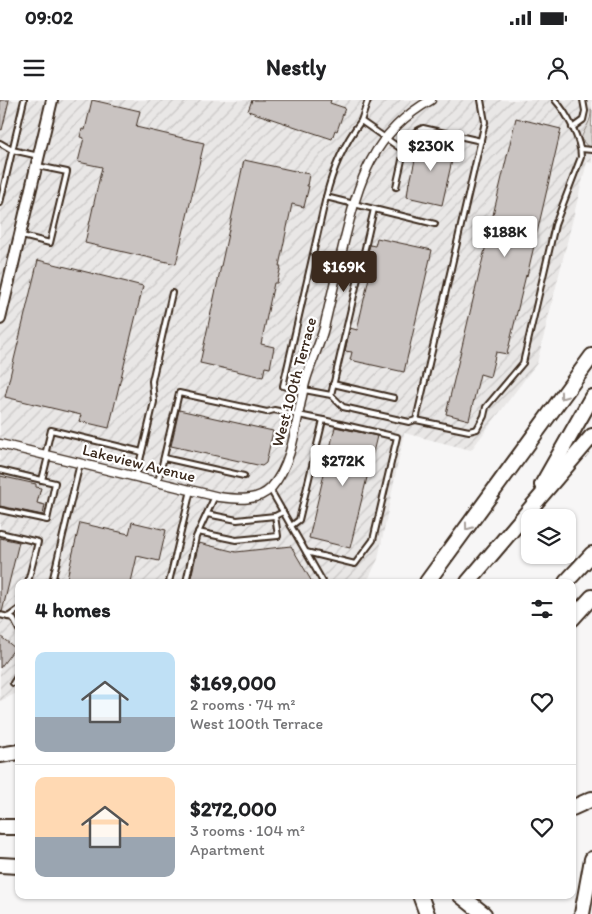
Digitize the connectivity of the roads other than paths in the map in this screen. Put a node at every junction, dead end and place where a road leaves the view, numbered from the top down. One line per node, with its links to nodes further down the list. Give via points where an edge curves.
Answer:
1 (24, 100): 14 (lane)
2 (52, 100): 17 (street)
3 (368, 100): 8 (lane)
4 (431, 100): 10 (street, West 100th Terrace, via 412,112)
5 (481, 100): 11 (lane, via 485,122)
6 (555, 100): 9 (lane)
7 (582, 100): 9 (lane, via 583,120)
8 (361, 121): 10 (lane); 19 (lane, via 336,163)
9 (572, 128): 13 (lane)
10 (385, 139): 16 (lane); 21 (street, West 100th Terrace, via 364,172)
11 (481, 141): 16 (lane, via 423,128 410,136); 36 (lane)
12 (0, 143): 14 (lane)
13 (581, 149): 15 (lane); 36 (lane, via 581,157 555,226 523,363 486,407 476,429 469,431)
14 (12, 150): 17 (lane); 20 (lane)
15 (592, 150)
16 (404, 152): 18 (lane)
17 (38, 160): 24 (street); 24 (lane, via 67,172 50,243)
18 (396, 187)
19 (326, 197): 21 (lane); 30 (lane, via 283,386)
20 (0, 203)
21 (353, 204): 22 (lane); 30 (street, West 100th Terrace, via 324,328)
22 (374, 209): 23 (lane); 29 (lane)
23 (435, 224)
24 (20, 236): 26 (street)
25 (172, 293): 39 (lane, via 152,381 154,402)
26 (2, 302): 27 (street)
27 (0, 319)
28 (592, 356): 68 (highway, one-way to 68)
29 (333, 384): 31 (lane); 33 (lane)
30 (303, 390): 31 (lane); 34 (street, West 100th Terrace)
31 (330, 395): 36 (lane, via 343,407 409,422)
32 (592, 397): 51 (highway)
33 (394, 398)
34 (297, 415): 35 (lane); 41 (lane, via 274,410 267,412 179,393); 48 (street, West 100th Terrace, via 287,459)
35 (323, 420): 58 (lane, via 299,520); 61 (lane, via 397,437 373,540 355,564)
36 (416, 420)
37 (592, 436): 52 (highway)
38 (0, 444): 40 (street, Lakeview Avenue)
39 (142, 452): 40 (lane, via 51,430); 45 (lane)
40 (46, 455): 42 (street, Lakeview Avenue); 46 (lane)
41 (164, 458): 44 (lane); 47 (lane)
42 (80, 463): 45 (street, Lakeview Avenue); 64 (lane)
43 (0, 470): 46 (lane)
44 (244, 476)
45 (136, 477): 47 (street, Lakeview Avenue)
46 (42, 480): 53 (lane, via 56,483 47,520)
47 (158, 482): 49 (street, Lakeview Avenue)
48 (270, 489): 50 (street, Lakeview Avenue, via 244,500); 54 (lane)
49 (191, 490): 50 (street, Lakeview Avenue); 65 (lane)
50 (215, 496): 55 (lane)
51 (528, 509)
52 (529, 509)
53 (0, 510)
54 (283, 512): 56 (lane); 58 (lane)
55 (207, 514): 56 (lane, via 237,520); 59 (lane)
56 (274, 516): 59 (lane, via 278,536 236,540)
57 (521, 519): 69 (highway)
58 (291, 526): 61 (lane)
59 (198, 532): 66 (lane)
60 (0, 534): 63 (lane, via 38,542)
61 (306, 552): 67 (lane)
62 (592, 554): 70 (highway)
63 (29, 579)
64 (53, 579)
65 (170, 579)
66 (187, 579)
67 (321, 579)
68 (429, 579)
69 (471, 579)
70 (569, 579)
71 (592, 597): 74 (highway)
72 (15, 612): 75 (lane)
73 (0, 615): 75 (lane)
74 (576, 615)
75 (8, 617): 76 (lane)
76 (15, 620)
77 (15, 680): 78 (lane)
78 (13, 683)
79 (15, 753): 80 (highway)
80 (0, 755)
81 (592, 799): 82 (highway)
82 (576, 807)
83 (0, 827): 84 (highway)
84 (15, 827)
85 (592, 860): 92 (highway)
86 (0, 865): 87 (highway)
87 (15, 866)
88 (421, 899): 90 (highway)
89 (465, 899): 91 (highway)
90 (427, 914)
91 (484, 914)
92 (582, 914)

